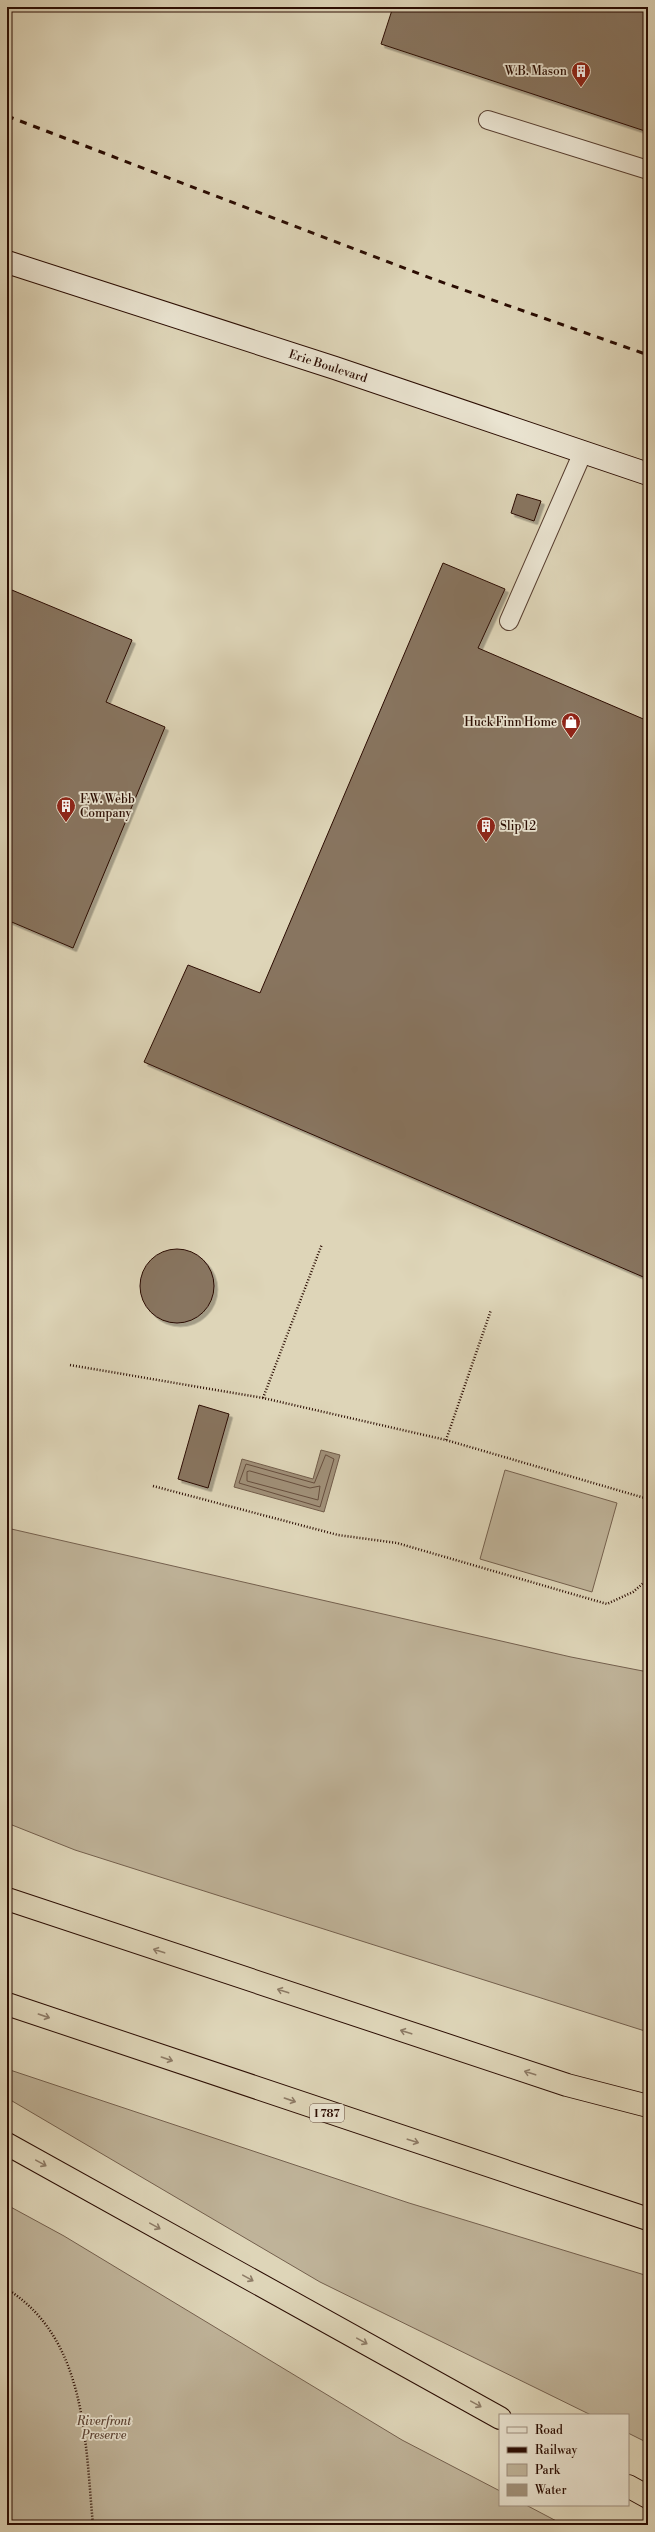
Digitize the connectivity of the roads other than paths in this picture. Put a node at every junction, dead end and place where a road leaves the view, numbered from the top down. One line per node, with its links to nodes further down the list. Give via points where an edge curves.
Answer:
1 (488, 120): 2 (lane)
2 (648, 170)
3 (7, 262): 4 (street, Erie Boulevard, via 335,368)
4 (583, 452): 5 (street, Erie Boulevard); 6 (lane)
5 (648, 474)
6 (509, 621)
7 (7, 1899): 9 (highway, one-way to 7)
8 (7, 2004): 13 (highway, I 787, one-way to 13)
9 (567, 2085): 10 (highway); 11 (highway)
10 (648, 2106)
11 (648, 2118)
12 (7, 2144): 14 (highway, one-way to 14)
13 (648, 2219)
14 (499, 2417)
15 (629, 2487): 16 (highway)
16 (648, 2497)

